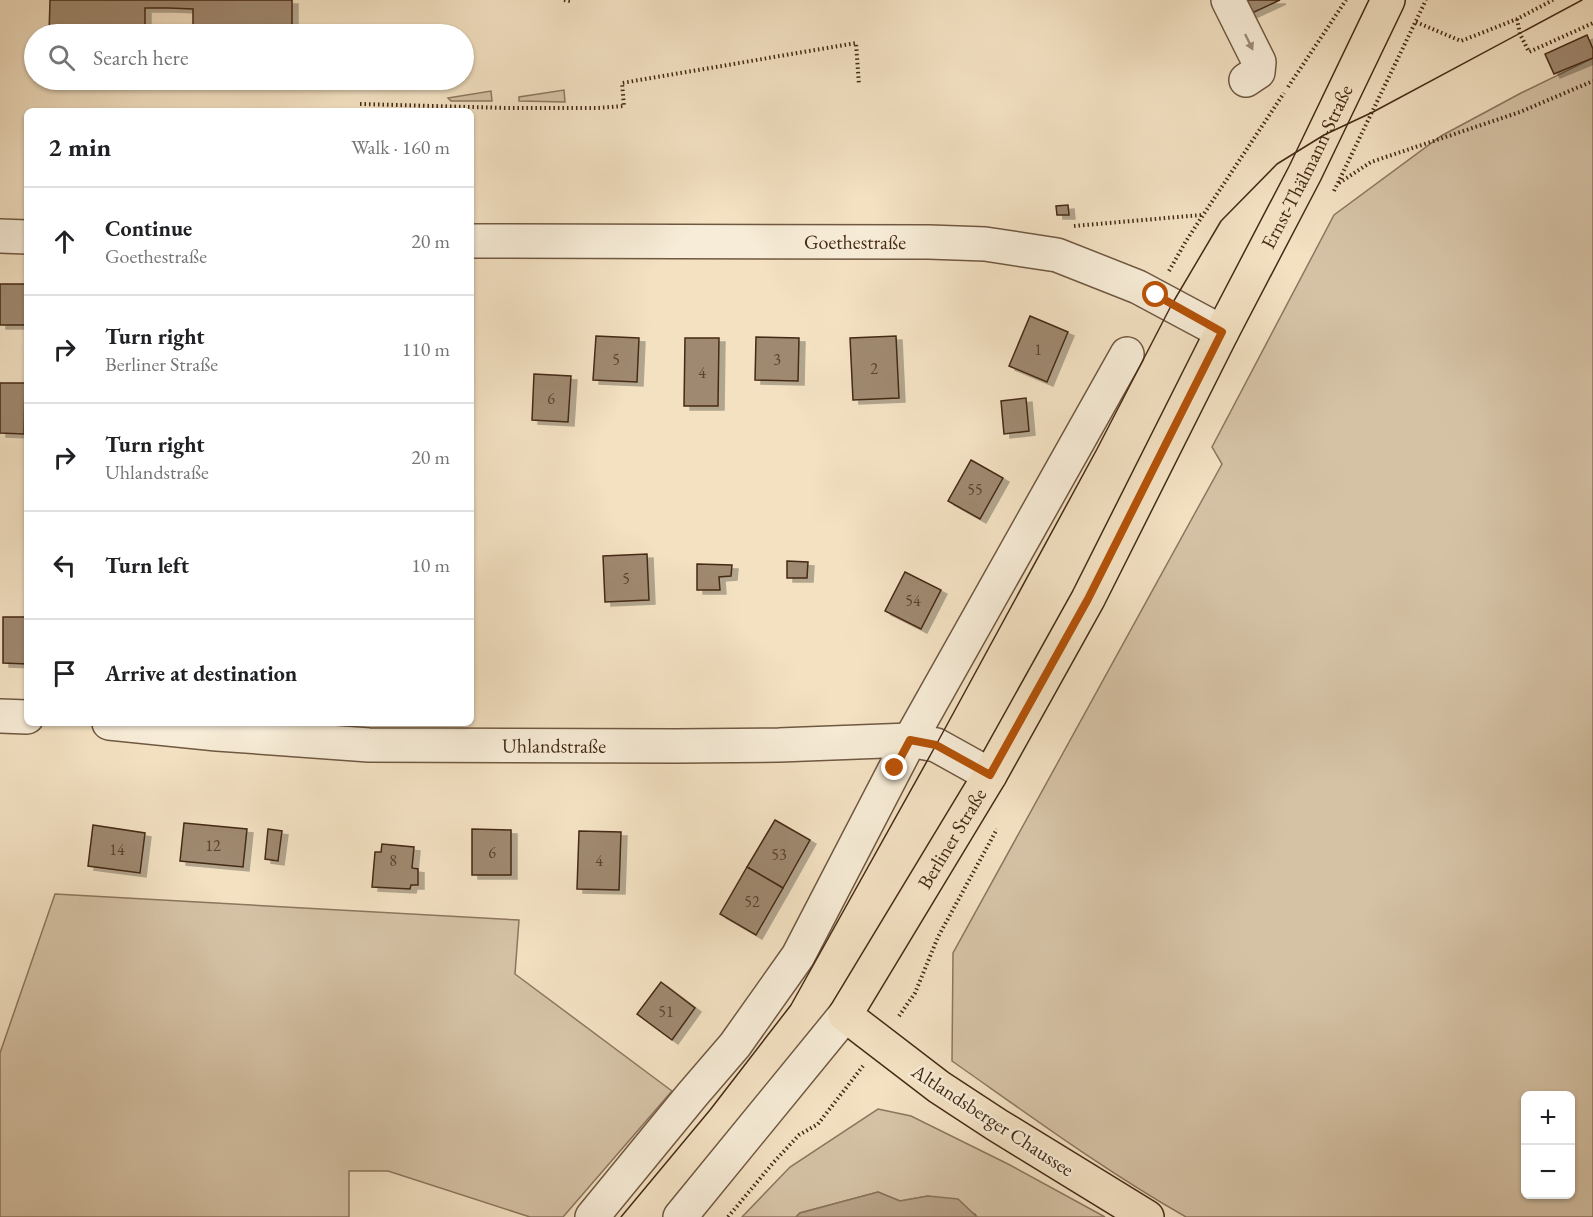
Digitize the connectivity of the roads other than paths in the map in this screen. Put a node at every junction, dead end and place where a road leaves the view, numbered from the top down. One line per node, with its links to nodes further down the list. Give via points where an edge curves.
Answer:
1 (1228, 0): 3 (street, one-way to 3, via 1259,62 1258,72)
2 (1388, 0): 7 (main road, Ernst-Thälmann-Straße, via 1305,173)
3 (1246, 80)
4 (0, 236): 5 (street)
5 (24, 237)
6 (474, 241): 7 (street, Goethestraße, via 985,244 1056,255 1156,295)
7 (1222, 332): 13 (main road, Berliner Straße, via 1088,599)
8 (1127, 354): 12 (street)
9 (0, 716): 10 (street)
10 (24, 717)
11 (138, 726): 12 (street, Uhlandstraße, via 369,745 676,746)
12 (910, 740): 13 (street, Uhlandstraße, via 936,745); 15 (street, via 798,956 735,1045)
13 (990, 775): 14 (main road, Berliner Straße)
14 (844, 1015): 16 (street, Berliner Straße); 17 (main road, Altlandsberger Chaussee, via 939,1088)
15 (592, 1217)
16 (680, 1217)
17 (1147, 1217)

